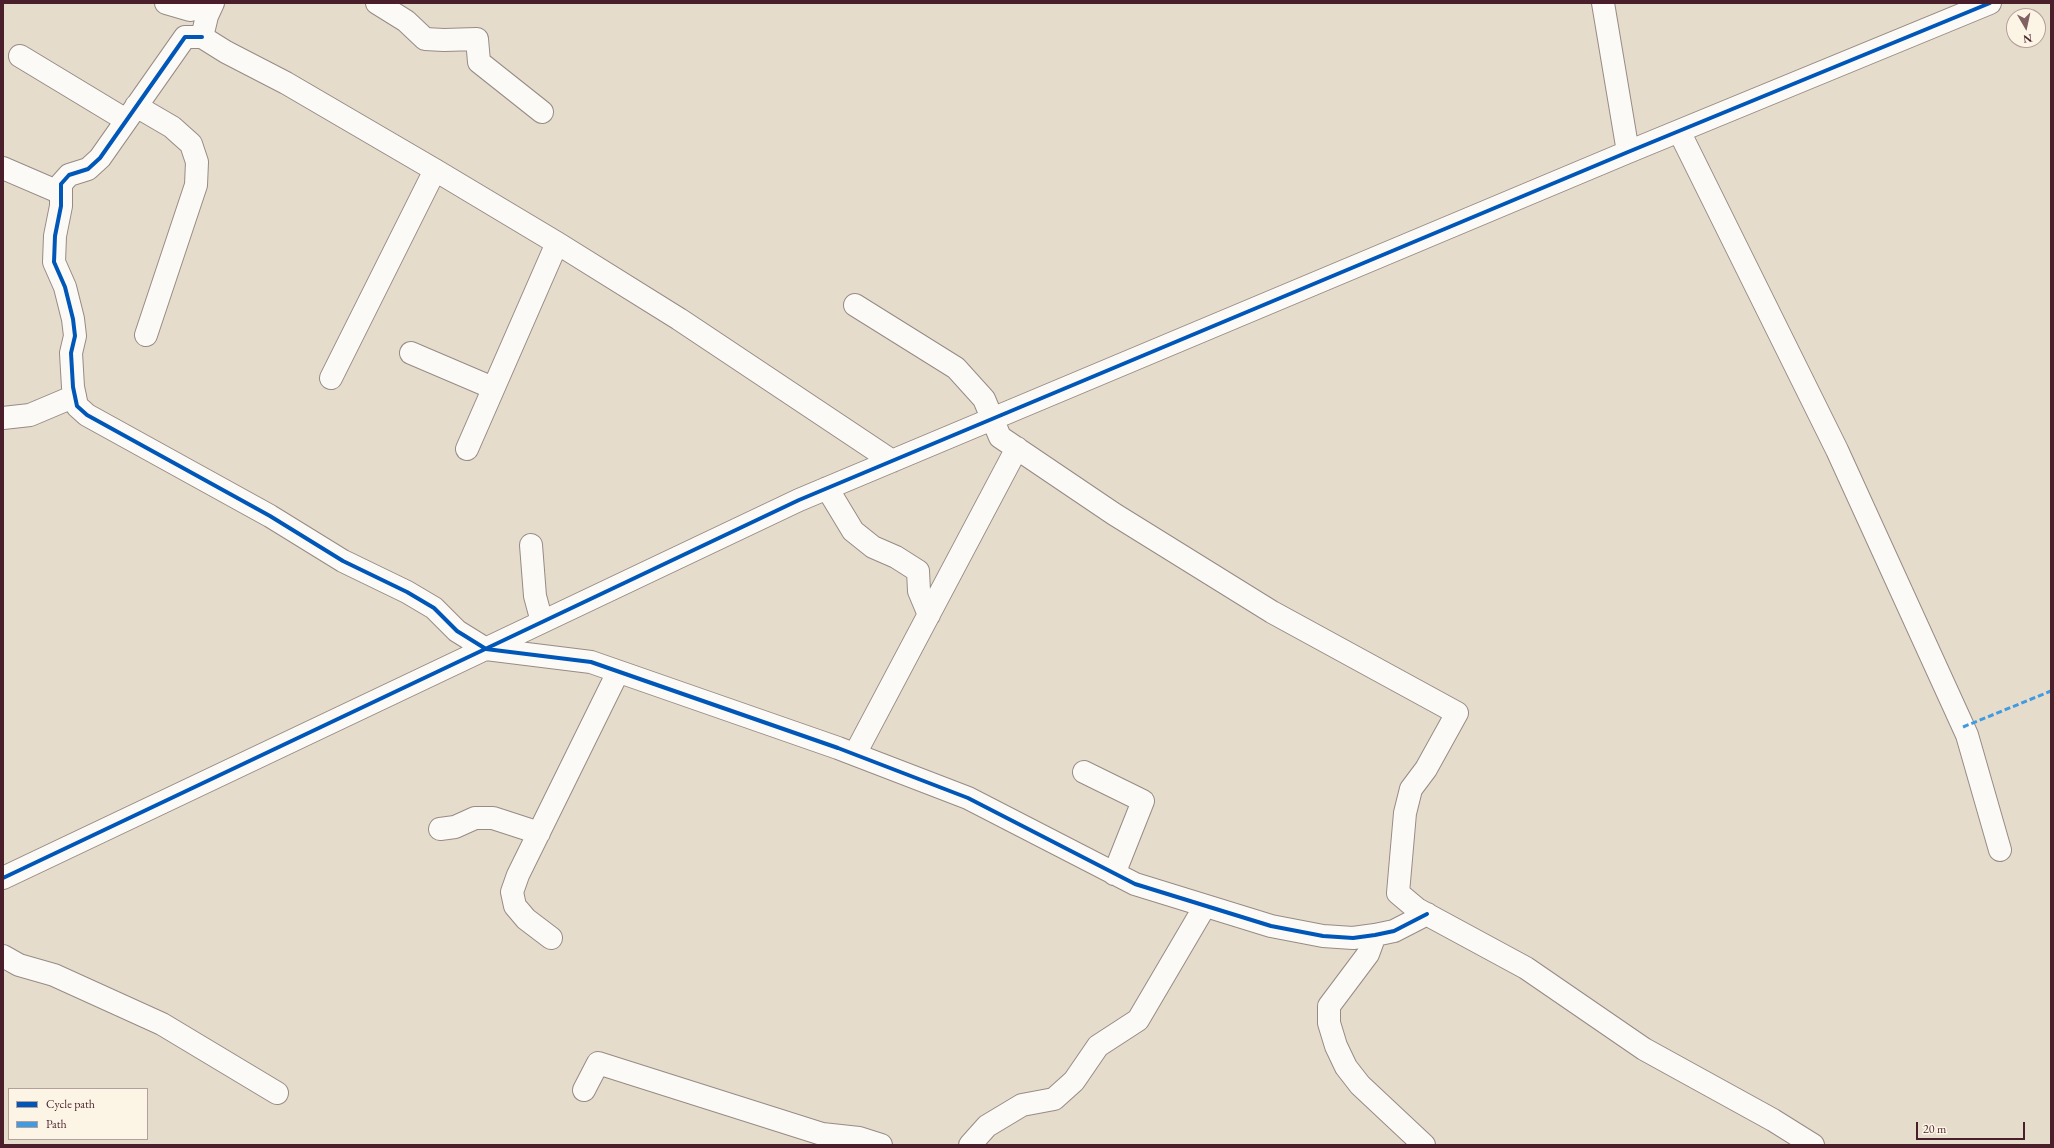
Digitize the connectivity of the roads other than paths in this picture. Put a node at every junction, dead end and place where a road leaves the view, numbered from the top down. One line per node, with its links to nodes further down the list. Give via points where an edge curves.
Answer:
1 (166, 3): 5 (street, via 190,10)
2 (377, 3): 8 (street, via 406,21 425,38 477,39 480,62)
3 (1603, 3): 11 (street)
4 (1990, 3): 10 (street)
5 (212, 5): 6 (street)
6 (202, 36): 9 (street, via 185,37); 13 (street)
7 (20, 56): 9 (street)
8 (542, 112)
9 (131, 113): 14 (street, via 100,158 88,169 69,175 61,184); 17 (street, via 172,127 191,144 198,162 196,185)
10 (1679, 131): 11 (street); 37 (street, via 1837,450 1967,736)
11 (1628, 152): 23 (street)
12 (3, 168): 14 (street)
13 (435, 170): 15 (street); 19 (street)
14 (61, 193): 21 (street, via 54,262 65,287 73,319 71,353)
15 (556, 244): 20 (street); 26 (street, via 680,319)
16 (855, 305): 23 (street, via 956,368 984,399)
17 (146, 335)
18 (411, 353): 20 (street)
19 (331, 378)
20 (493, 388): 25 (street)
21 (75, 396): 22 (street, via 30,415); 31 (street, via 77,406 87,416 270,516 343,561 407,592 434,608 457,631)
22 (3, 418)
23 (991, 419): 24 (street, via 1000,437); 26 (street)
24 (1017, 448): 29 (street); 41 (street, via 1114,514 1272,612 1457,713 1426,769 1411,789 1405,813 1398,893)
25 (467, 449)
26 (892, 461): 27 (street)
27 (827, 488): 29 (street, via 853,531 873,547 918,571 919,591); 30 (street)
28 (531, 545): 30 (street, via 535,596)
29 (929, 616): 33 (street)
30 (542, 622): 31 (street)
31 (486, 649): 32 (street, via 590,662); 39 (street)
32 (618, 672): 33 (street); 36 (street)
33 (855, 754): 38 (street, via 968,798)
34 (1084, 772): 38 (street, via 1143,801)
35 (440, 829): 36 (street, via 455,827 476,818 493,818)
36 (540, 833): 43 (street, via 512,892 514,906)
37 (2000, 850)
38 (1114, 874): 40 (street, via 1135,884)
39 (3, 878)
40 (1205, 906): 42 (street, via 1271,926 1323,936 1353,938); 49 (street, via 1138,1020 1098,1046 1074,1081 1054,1098 1022,1106 987,1126)
41 (1427, 914): 42 (street, via 1394,931); 51 (street, via 1526,968 1644,1049)
42 (1375, 935): 50 (street, via 1368,954 1329,1006 1329,1023 1346,1067 1360,1086)
43 (551, 938)
44 (3, 956): 46 (street, via 19,965 54,975 162,1024)
45 (584, 1090): 47 (street, via 598,1063 764,1117)
46 (277, 1093)
47 (817, 1140): 48 (street, via 859,1138)
48 (881, 1145)
49 (970, 1145)
50 (1424, 1145)
51 (1813, 1145)

